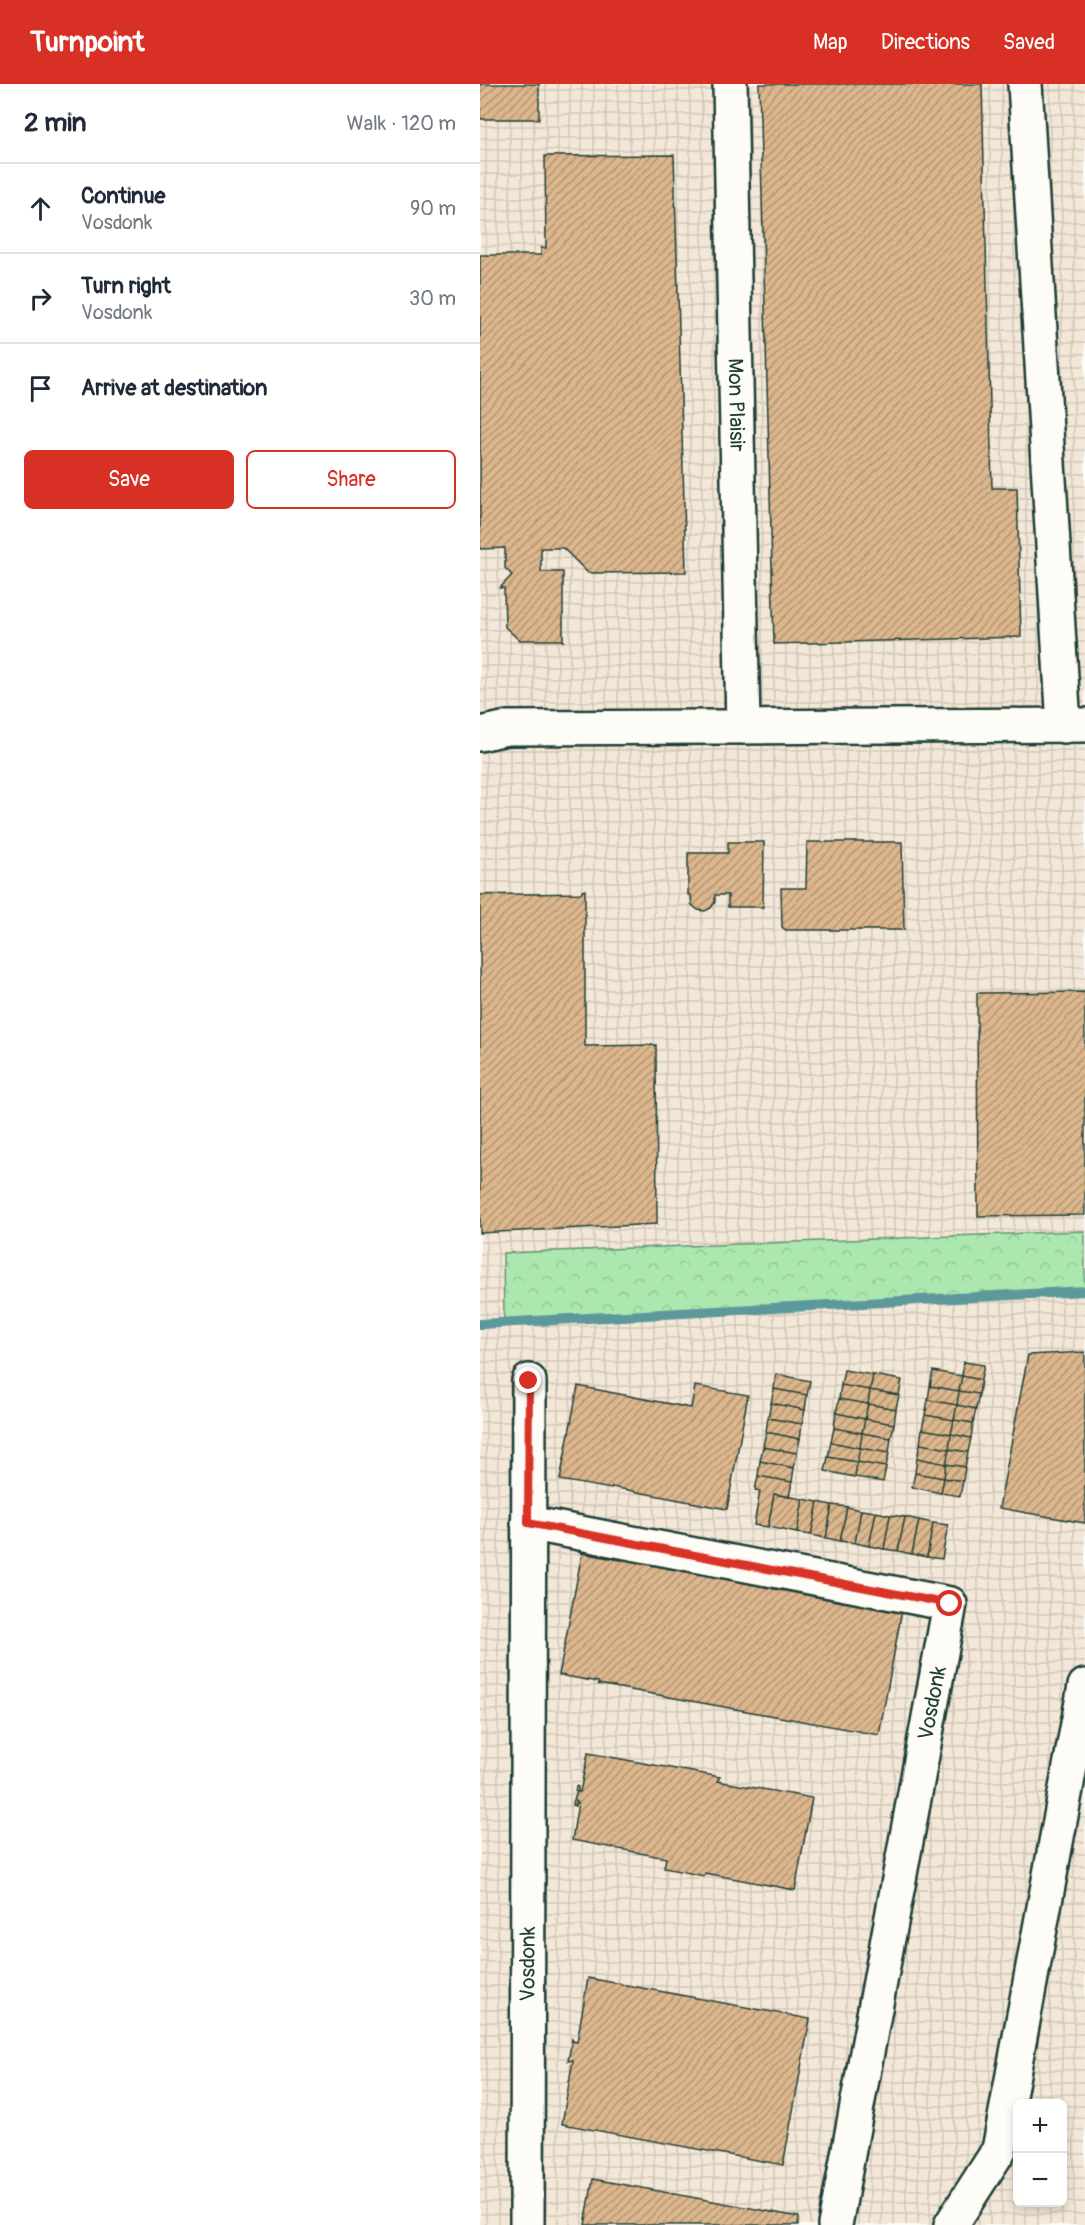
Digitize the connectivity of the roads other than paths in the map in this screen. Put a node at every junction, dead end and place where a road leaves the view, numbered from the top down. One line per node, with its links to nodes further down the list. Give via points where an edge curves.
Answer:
1 (730, 84): 4 (street, Mon Plaisir)
2 (1025, 84): 3 (street)
3 (1075, 725): 4 (street)
4 (743, 727): 5 (street)
5 (489, 728)
6 (529, 1381): 7 (street, Vosdonk)
7 (528, 1523): 9 (street, Vosdonk); 10 (street, Vosdonk, via 950,1604)
8 (1085, 1686): 11 (street, via 999,2150)
9 (527, 2225)
10 (835, 2225)
11 (951, 2225)

